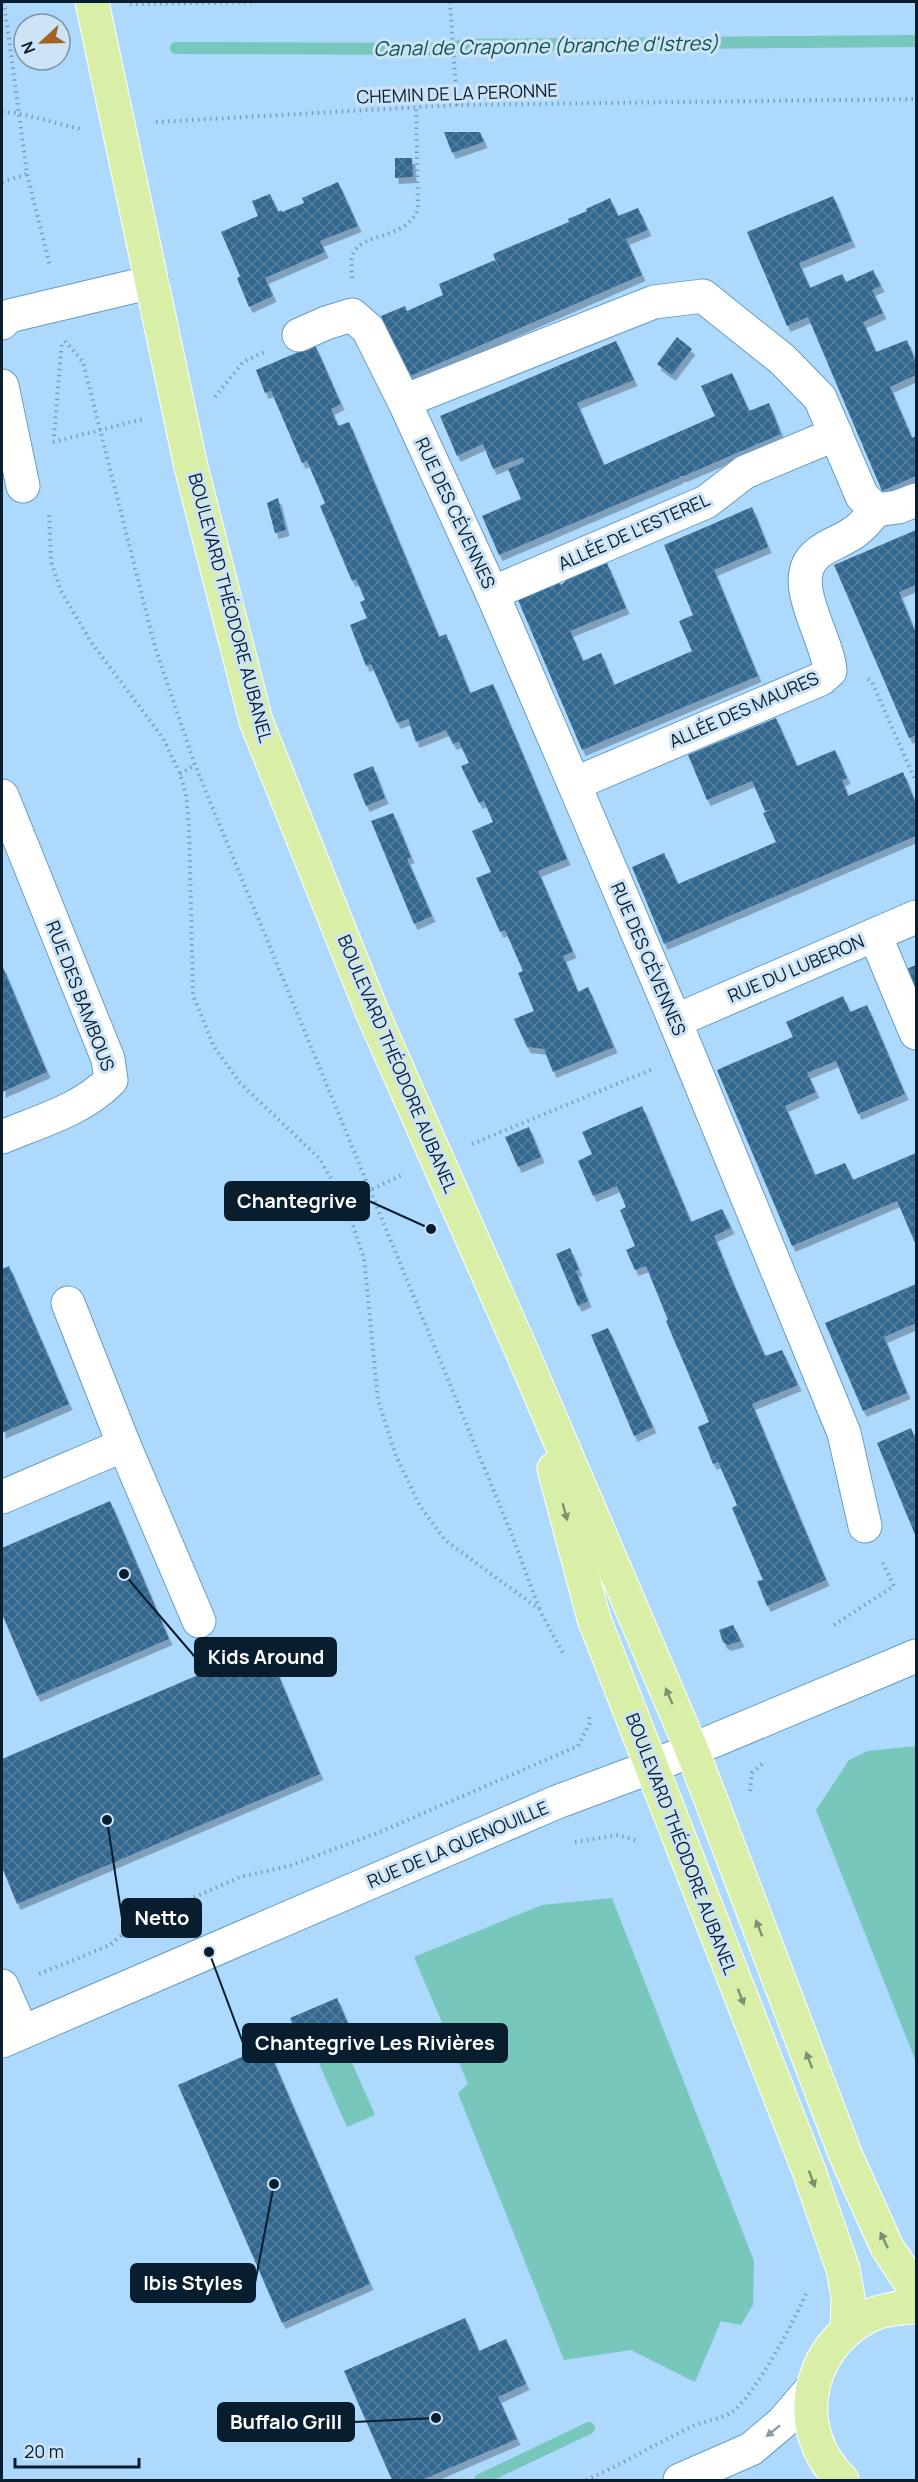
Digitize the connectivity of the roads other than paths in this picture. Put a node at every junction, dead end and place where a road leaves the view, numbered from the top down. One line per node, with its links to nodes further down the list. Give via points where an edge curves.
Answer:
1 (107, 3): 2 (main road, BOULEVARD THÉODORE AUBANEL, via 119,124)
2 (152, 282): 3 (street, via 9,316); 20 (main road, BOULEVARD THÉODORE AUBANEL, via 194,478 256,721 373,1014)
3 (2, 323)
4 (299, 335): 6 (street, RUE DES CÉVENNES, via 352,315 368,329)
5 (2, 386): 8 (street)
6 (404, 401): 7 (street, via 654,303 703,296 783,360 820,398); 11 (street, RUE DES CÉVENNES)
7 (836, 434): 10 (street, via 862,496); 11 (street, ALLÉE DE L'ESTEREL, via 745,472 705,502)
8 (23, 486)
9 (916, 500): 10 (street)
10 (876, 510): 12 (street, ALLÉE DES MAURES, via 855,532 816,554 804,571 805,590 830,671 821,679)
11 (492, 593): 12 (street, RUE DES CÉVENNES)
12 (574, 784): 16 (street, RUE DES CÉVENNES)
13 (2, 796): 18 (street, RUE DES BAMBOUS, via 108,1059 111,1080 78,1106)
14 (916, 917): 15 (street, RUE DU LUBERON)
15 (875, 935): 16 (street, RUE DU LUBERON); 17 (street)
16 (675, 1022): 23 (street, RUE DES CÉVENNES, via 844,1433)
17 (916, 1033)
18 (2, 1137)
19 (68, 1304): 21 (street)
20 (523, 1354): 26 (main road, BOULEVARD THÉODORE AUBANEL, one-way to 20); 27 (main road, BOULEVARD THÉODORE AUBANEL, one-way to 27, via 594,1619)
21 (124, 1445): 22 (street); 24 (street)
22 (2, 1497)
23 (865, 1526)
24 (199, 1621)
25 (916, 1656): 26 (street, RUE DE LA QUENOUILLE)
26 (692, 1750): 27 (street, RUE DE LA QUENOUILLE); 30 (main road, BOULEVARD THÉODORE AUBANEL, one-way to 26, via 887,2247 846,2156)
27 (651, 1767): 29 (street, RUE DE LA QUENOUILLE, via 557,1802); 32 (main road, BOULEVARD THÉODORE AUBANEL, one-way to 32, via 836,2247 848,2296)
28 (2, 1986): 29 (street)
29 (12, 2037)
30 (916, 2288)
31 (916, 2307): 32 (main road, via 894,2308 869,2316)
32 (847, 2330): 33 (main road, via 824,2356)
33 (812, 2388): 34 (street, one-way to 34, via 783,2422 751,2449); 35 (main road, via 811,2422 818,2448)
34 (680, 2481)
35 (842, 2481)

